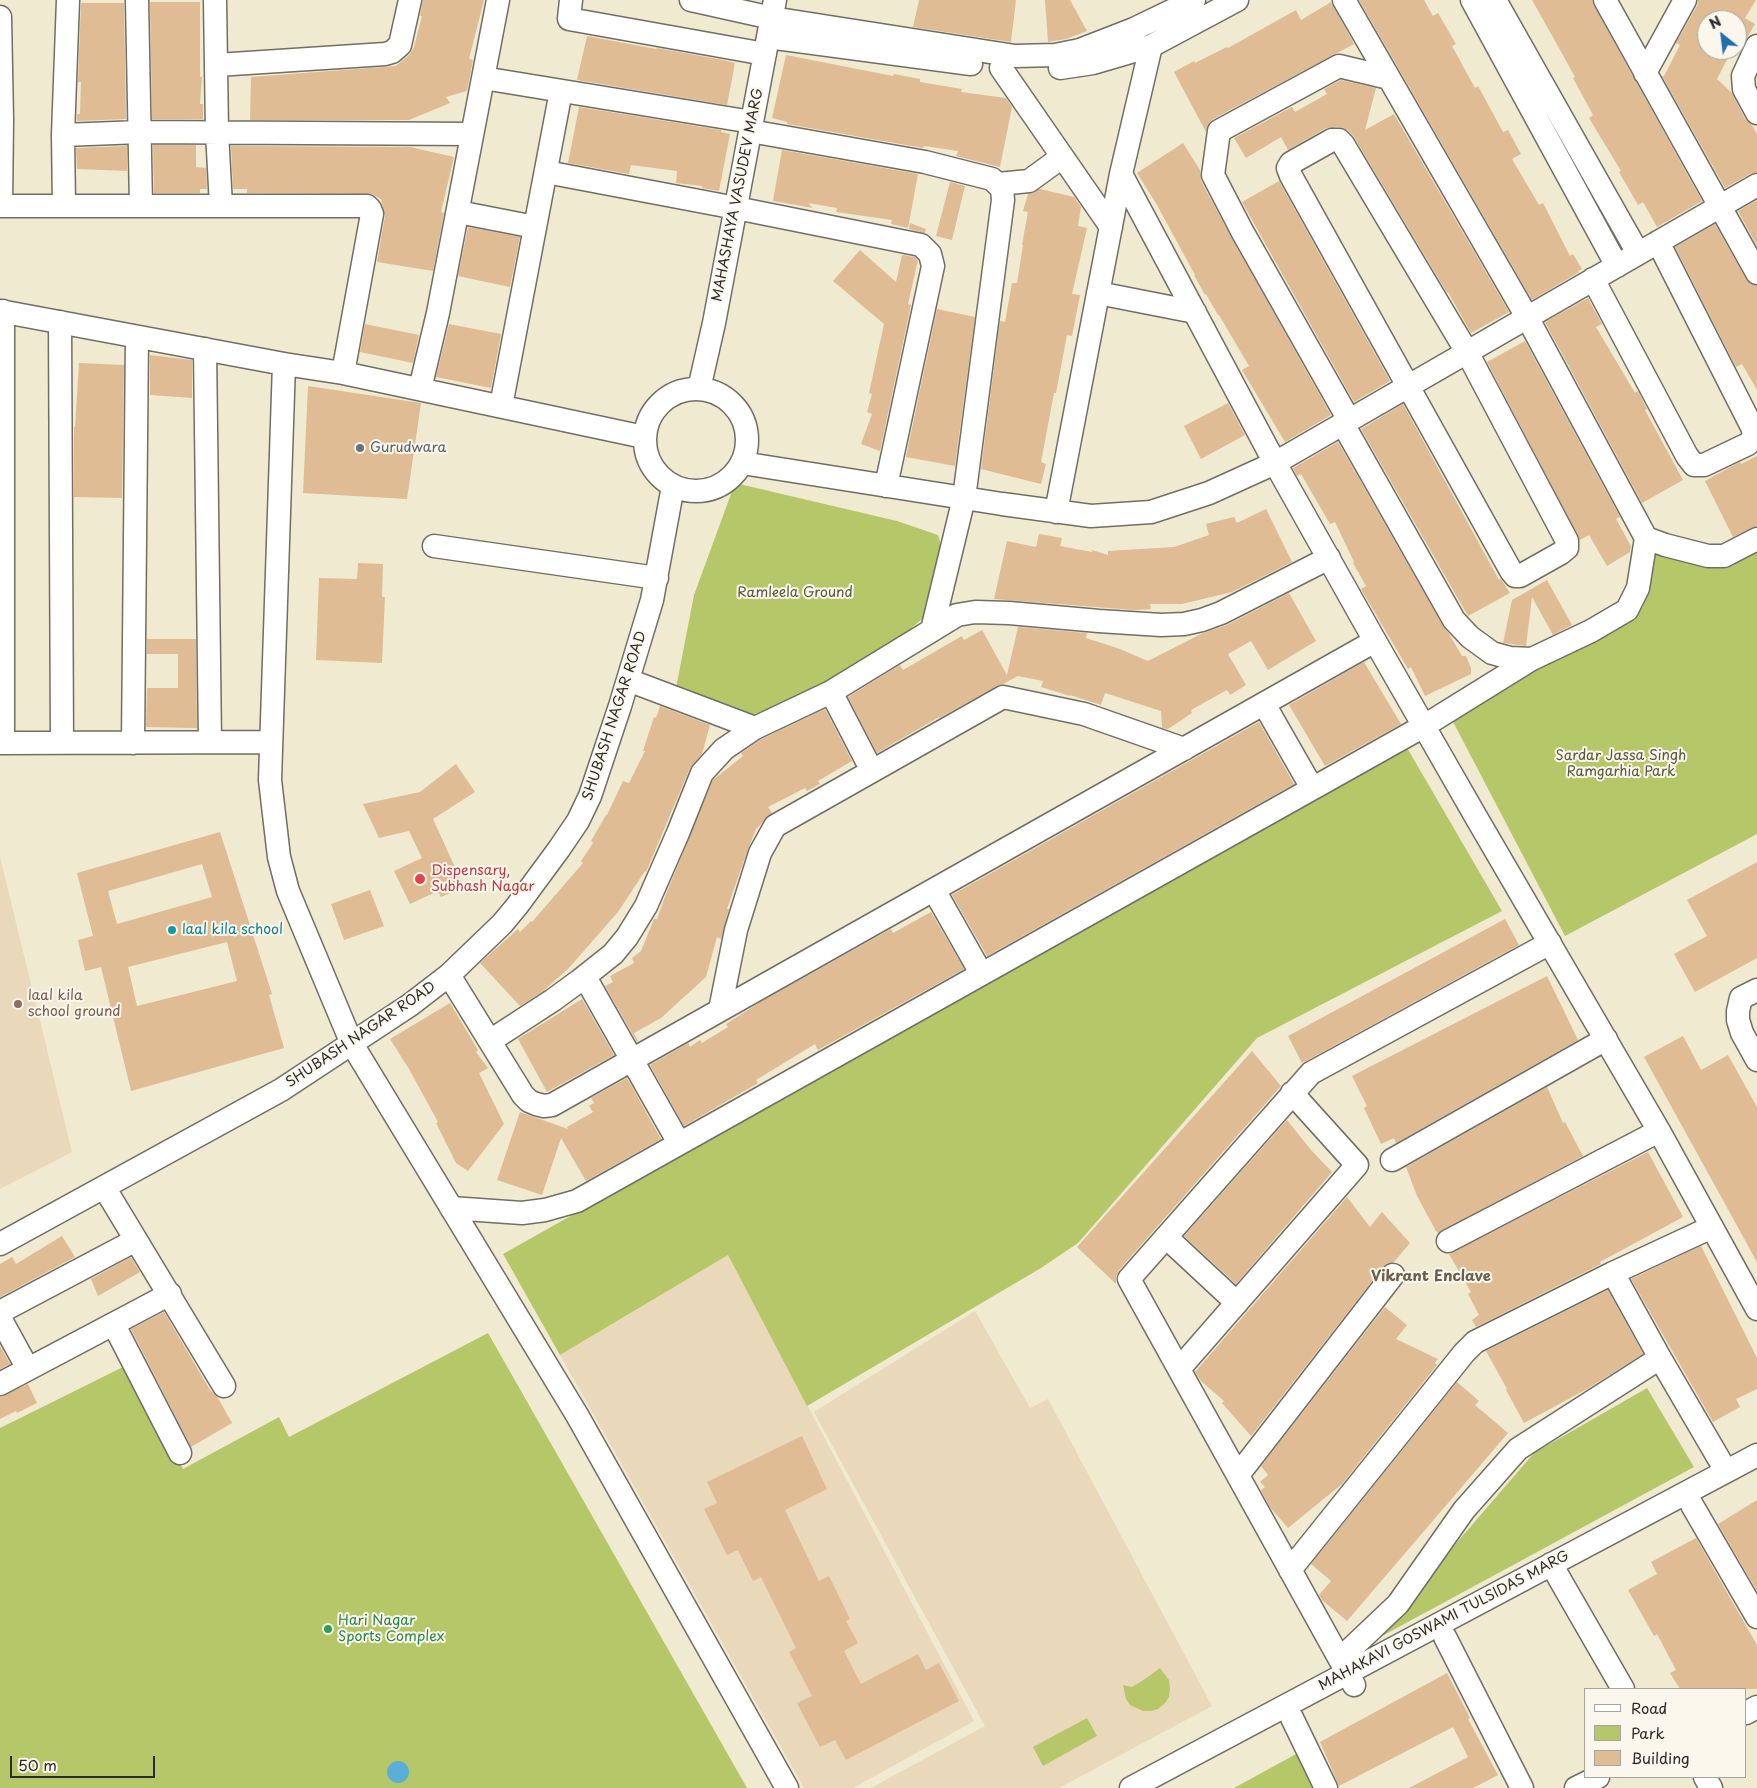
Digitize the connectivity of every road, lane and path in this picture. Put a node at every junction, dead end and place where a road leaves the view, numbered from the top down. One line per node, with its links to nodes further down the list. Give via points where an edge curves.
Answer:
1 (68, 0): 30 (street)
2 (137, 0): 27 (street)
3 (215, 0): 19 (street)
4 (410, 0): 19 (street, via 400,45 392,52)
5 (498, 0): 22 (street)
6 (571, 0): 16 (street, via 569,19)
7 (691, 0): 16 (street)
8 (1194, 0): 16 (street, via 1110,40 1055,55 1015,56)
9 (1237, 0): 17 (street)
10 (1344, 0): 23 (street)
11 (1472, 0): 46 (street)
12 (1495, 0): 45 (street)
13 (1605, 0): 21 (street)
14 (1685, 0): 21 (street)
15 (0, 17): 36 (street)
16 (770, 27): 20 (street); 26 (street, MAHASHAYA VASUDEV MARG)
17 (1151, 46): 20 (street, via 1094,63 1046,70); 33 (street)
18 (1757, 46): 25 (street, via 1743,76 1744,89)
19 (217, 65): 28 (street)
20 (1000, 68): 31 (street)
21 (1645, 73): 40 (street)
22 (483, 78): 24 (street); 29 (street)
23 (1389, 78): 52 (street); 63 (street, via 1340,66 1219,131 1213,175)
24 (561, 91): 26 (street); 32 (street)
25 (1757, 113)
26 (751, 127): 34 (street, via 925,162 992,179); 41 (street, MAHASHAYA VASUDEV MARG)
27 (140, 132): 28 (street); 30 (street); 38 (street)
28 (217, 132): 29 (street); 39 (street)
29 (472, 134): 42 (street)
30 (63, 135): 37 (street)
31 (1062, 157): 34 (street, via 1029,181); 44 (street)
32 (546, 172): 41 (street); 43 (street)
33 (1122, 174): 44 (street); 51 (street)
34 (998, 184): 69 (street, via 1003,200)
35 (1757, 185): 40 (street)
36 (0, 206): 37 (street)
37 (64, 206): 38 (street)
38 (141, 206): 39 (street)
39 (221, 206): 58 (street, via 366,206 370,209 372,214)
40 (1720, 206): 45 (street); 47 (street)
41 (736, 208): 61 (street, MAHASHAYA VASUDEV MARG); 68 (street, via 921,245 930,254 933,266)
42 (458, 212): 43 (street); 60 (street)
43 (535, 227): 62 (street)
44 (1111, 228): 49 (street)
45 (1648, 248): 46 (street); 48 (street, via 1752,427 1755,437 1748,444 1704,465 1694,465)
46 (1617, 266): 48 (street)
47 (1757, 273)
48 (1593, 279): 52 (street)
49 (1098, 293): 51 (street); 70 (street)
50 (2, 311): 53 (street); 87 (street)
51 (1194, 312): 66 (street)
52 (1527, 318): 56 (street); 71 (street)
53 (60, 322): 54 (street); 88 (street)
54 (137, 337): 55 (street); 84 (street)
55 (205, 349): 57 (street); 85 (street)
56 (1467, 352): 59 (street); 59 (street, via 1566,540 1568,548 1561,553 1515,576); 59 (street, via 1343,144 1332,140 1291,162 1288,168 1291,176)
57 (284, 364): 58 (street); 86 (street)
58 (342, 373): 60 (street)
59 (1408, 386): 63 (street)
60 (420, 389): 62 (street)
61 (699, 389): 64 (street, via 679,392 662,402 650,418); 65 (street, via 718,394 734,406 744,423 747,443)
62 (501, 406): 64 (street)
63 (1346, 422): 66 (street); 78 (street, via 1454,620 1492,653)
64 (644, 437): 67 (street, via 647,457 657,474)
65 (742, 463): 67 (street, via 730,479 712,489 692,491); 68 (street)
66 (1275, 463): 70 (street, via 1208,493 1151,512 1091,516); 74 (street)
67 (673, 486): 75 (street, SHUBASH NAGAR ROAD)
68 (886, 486): 69 (street)
69 (964, 498): 70 (street); 76 (street)
70 (1056, 512)
71 (1646, 538): 72 (street, via 1708,556 1724,556); 78 (street, via 1638,588 1627,610)
72 (1757, 540)
73 (434, 546): 75 (street)
74 (1329, 558): 76 (street, via 1221,613 1184,624 974,612 957,615); 77 (street)
75 (657, 578): 79 (street, SHUBASH NAGAR ROAD)
76 (932, 630): 80 (street)
77 (1375, 641): 81 (street); 82 (street)
78 (1532, 659): 82 (street)
79 (628, 680): 83 (street); 95 (street, SHUBASH NAGAR ROAD, via 590,796 578,821 502,924)
80 (831, 692): 83 (street); 90 (street)
81 (1264, 704): 89 (street); 91 (street)
82 (1424, 726): 91 (street); 93 (street)
83 (756, 728): 96 (street, via 724,749 702,773 646,906 613,954)
84 (133, 742): 85 (street); 88 (street)
85 (210, 742): 86 (street)
86 (271, 742): 101 (street, via 270,780 279,857 288,891)
87 (1, 743): 88 (street)
88 (62, 743)
89 (1184, 749): 90 (street, via 1084,714 1003,697); 92 (street)
90 (872, 771): 98 (street, via 775,826 760,853 736,930)
91 (1312, 788): 94 (street)
92 (934, 890): 94 (street); 98 (street)
93 (1550, 943): 99 (street); 104 (street, via 1310,1073)
94 (981, 974): 106 (street)
95 (449, 975): 100 (street); 101 (street, SHUBASH NAGAR ROAD)
96 (584, 976): 100 (street); 102 (street)
97 (1757, 990): 103 (street, via 1741,998 1738,1020)
98 (720, 1010): 102 (street)
99 (1606, 1039): 105 (street); 107 (street)
100 (490, 1041): 102 (street, via 522,1095 544,1106 552,1105)
101 (352, 1044): 108 (street, SHUBASH NAGAR ROAD, via 281,1090); 109 (street)
102 (631, 1060): 106 (street)
103 (1757, 1060)
104 (1292, 1093): 111 (street); 118 (street, via 1357,1165)
105 (1659, 1131): 110 (street); 113 (street)
106 (679, 1143): 109 (street, via 577,1201 545,1210 522,1212)
107 (1392, 1160)
108 (104, 1187): 112 (street); 114 (street, SHUBASH NAGAR ROAD)
109 (451, 1208): 143 (street, via 577,1415)
110 (1712, 1227): 115 (street); 119 (street)
111 (1166, 1237): 118 (street); 125 (street, via 1128,1279)
112 (136, 1240): 117 (street); 120 (street)
113 (1448, 1241)
114 (0, 1244)
115 (1613, 1273): 123 (street); 134 (street, via 1475,1342)
116 (1393, 1275): 132 (street)
117 (170, 1294): 122 (street); 127 (street)
118 (1237, 1303): 125 (street)
119 (1757, 1309)
120 (0, 1312)
121 (0, 1318): 124 (street)
122 (114, 1325): 124 (street); 128 (street)
123 (1660, 1358): 130 (street); 138 (street, via 1518,1449 1464,1510)
124 (28, 1369): 126 (street)
125 (1179, 1369): 132 (street)
126 (0, 1384)
127 (224, 1386)
128 (180, 1452)
129 (1757, 1455): 130 (street, MAHAKAVI GOSWAMI TULSIDAS MARG)
130 (1726, 1472): 135 (street, MAHAKAVI GOSWAMI TULSIDAS MARG)
131 (1757, 1472): 133 (street, MAHAKAVI GOSWAMI TULSIDAS MARG)
132 (1238, 1475): 134 (street)
133 (1692, 1505): 135 (street, MAHAKAVI GOSWAMI TULSIDAS MARG); 136 (street)
134 (1290, 1570): 138 (street)
135 (1555, 1571): 137 (street, MAHAKAVI GOSWAMI TULSIDAS MARG); 138 (street, MAHAKAVI GOSWAMI TULSIDAS MARG); 139 (street)
136 (1757, 1617)
137 (1445, 1637): 138 (street, MAHAKAVI GOSWAMI TULSIDAS MARG); 142 (street)
138 (1347, 1672): 140 (street, MAHAKAVI GOSWAMI TULSIDAS MARG); 144 (street, MAHAKAVI GOSWAMI TULSIDAS MARG)
139 (1622, 1688)
140 (1292, 1718): 145 (street, MAHAKAVI GOSWAMI TULSIDAS MARG); 146 (street)
141 (1596, 1778): 147 (street)
142 (1513, 1785)
143 (786, 1788)
144 (1131, 1788)
145 (1161, 1788)
146 (1326, 1788)
147 (1576, 1788)

